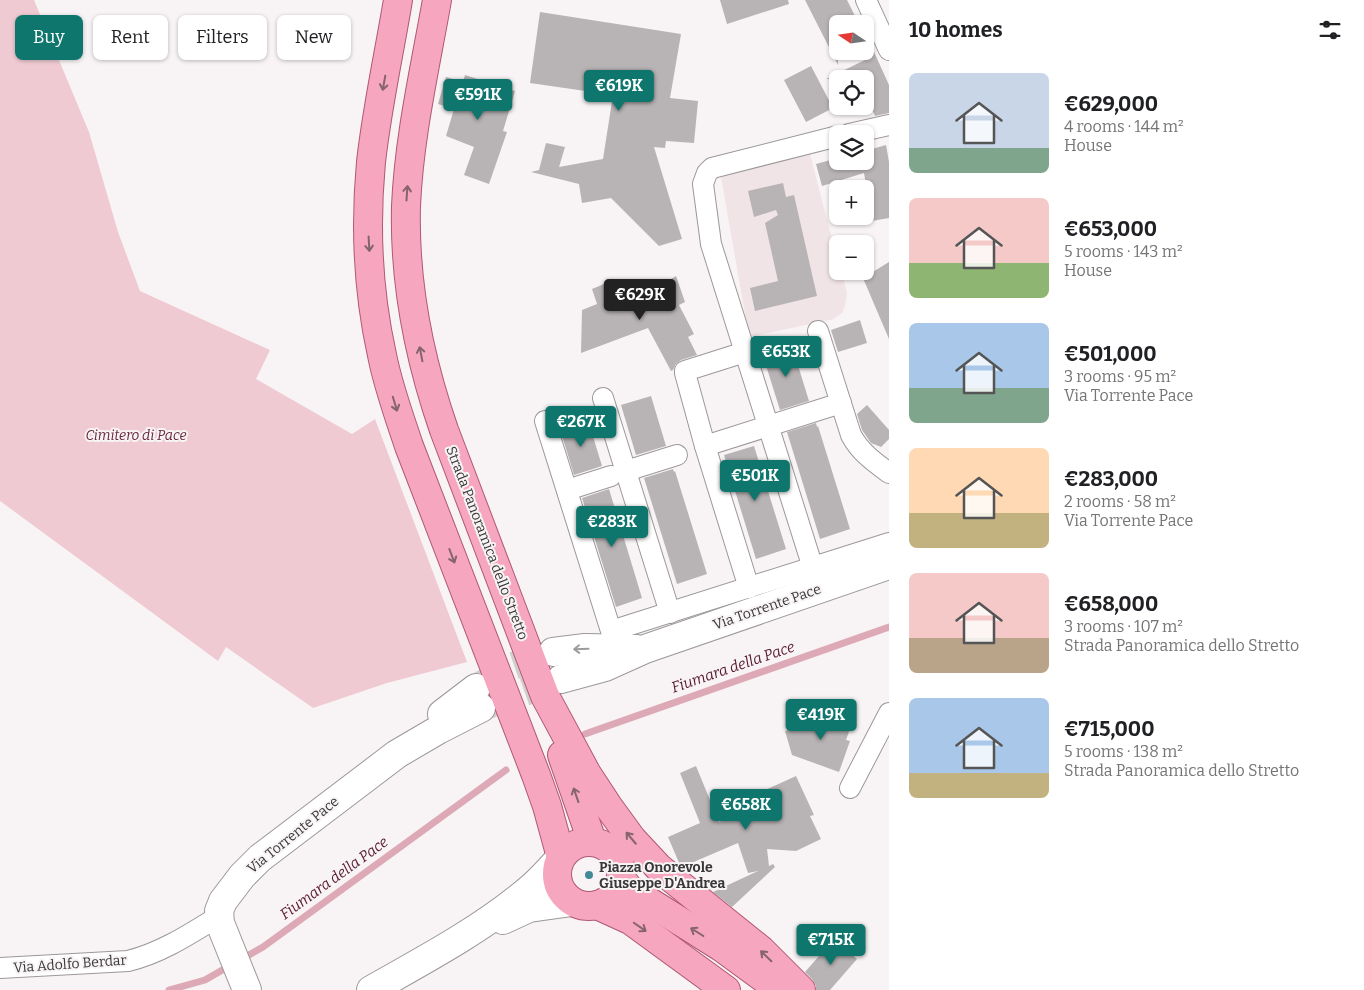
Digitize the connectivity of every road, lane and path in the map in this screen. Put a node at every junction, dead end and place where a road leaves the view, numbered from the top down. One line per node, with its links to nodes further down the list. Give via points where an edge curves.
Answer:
1 (398, 0): 30 (main road, one-way to 30, via 376,130 369,197 370,272 382,356 409,446)
2 (437, 0): 26 (main road, Strada Panoramica dello Stretto, one-way to 2, via 432,394 411,299 406,240 411,146)
3 (866, 0): 4 (street)
4 (889, 50)
5 (889, 125): 6 (street)
6 (874, 128)
7 (829, 138): 9 (street, via 719,166 707,173 703,190 710,244)
8 (818, 331): 11 (street)
9 (745, 352): 13 (street); 14 (street, via 685,371)
10 (603, 398): 16 (street)
11 (841, 403): 13 (street); 17 (street, via 855,443)
12 (545, 420): 18 (street)
13 (768, 426): 14 (street); 21 (street)
14 (705, 446): 22 (street)
15 (677, 454): 16 (street)
16 (618, 473): 18 (street); 23 (street)
17 (889, 473)
18 (567, 490): 23 (street, via 611,631)
19 (889, 542): 21 (street)
20 (889, 565): 24 (street, Via Torrente Pace)
21 (813, 568): 22 (street)
22 (749, 588): 23 (street)
23 (670, 613)
24 (644, 649): 25 (street, Via Torrente Pace, one-way to 25, via 585,648); 26 (street, Via Torrente Pace)
25 (553, 652)
26 (553, 687): 31 (main road, one-way to 26, via 554,732); 43 (main road, Strada Panoramica dello Stretto, one-way to 26, via 761,950 658,868 632,839 587,774)
27 (479, 698): 36 (street, Via Torrente Pace, via 452,708 424,726 397,754 260,858 223,901)
28 (889, 713): 29 (street)
29 (850, 788)
30 (550, 816): 32 (main road); 34 (street, via 548,860)
31 (592, 841): 32 (main road, via 580,842); 33 (main road, via 611,850 621,868)
32 (561, 857): 34 (street); 35 (main road, via 557,882 563,893)
33 (620, 878): 35 (main road, via 618,887 606,901); 42 (main road, one-way to 33, via 721,947 629,889)
34 (540, 880): 37 (street)
35 (585, 903): 37 (street, via 529,908); 41 (main road, one-way to 41, via 630,920)
36 (219, 916): 38 (street, Via Adolfo Berdar, via 146,957 128,961); 39 (street)
37 (463, 937): 40 (street)
38 (0, 968)
39 (247, 990)
40 (371, 990)
41 (726, 990)
42 (780, 990)
43 (801, 990)

